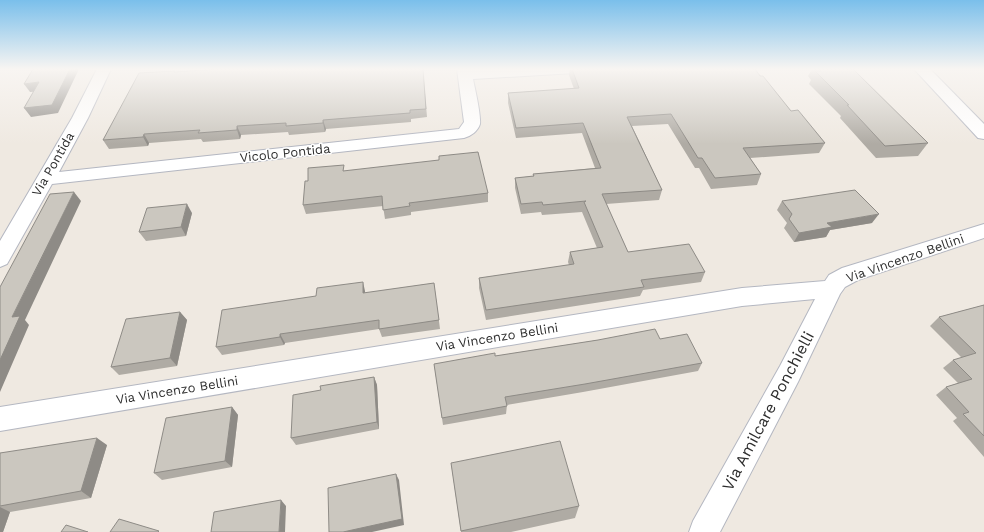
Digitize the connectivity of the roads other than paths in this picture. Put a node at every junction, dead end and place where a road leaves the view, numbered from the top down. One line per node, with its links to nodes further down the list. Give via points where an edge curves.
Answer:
1 (92, 94): 7 (street, Via Pontida)
2 (468, 94): 7 (street, Vicolo Pontida, via 472,126 464,133)
3 (945, 94): 6 (street)
4 (958, 94): 5 (street)
5 (984, 119)
6 (984, 134)
7 (44, 179): 9 (street, Via Pontida)
8 (984, 231): 10 (street, Via Vincenzo Bellini, via 850,274)
9 (0, 258)
10 (831, 289): 11 (street, Via Vincenzo Bellini, via 742,297); 12 (street, Via Amilcare Ponchielli)
11 (0, 419)
12 (704, 532)

